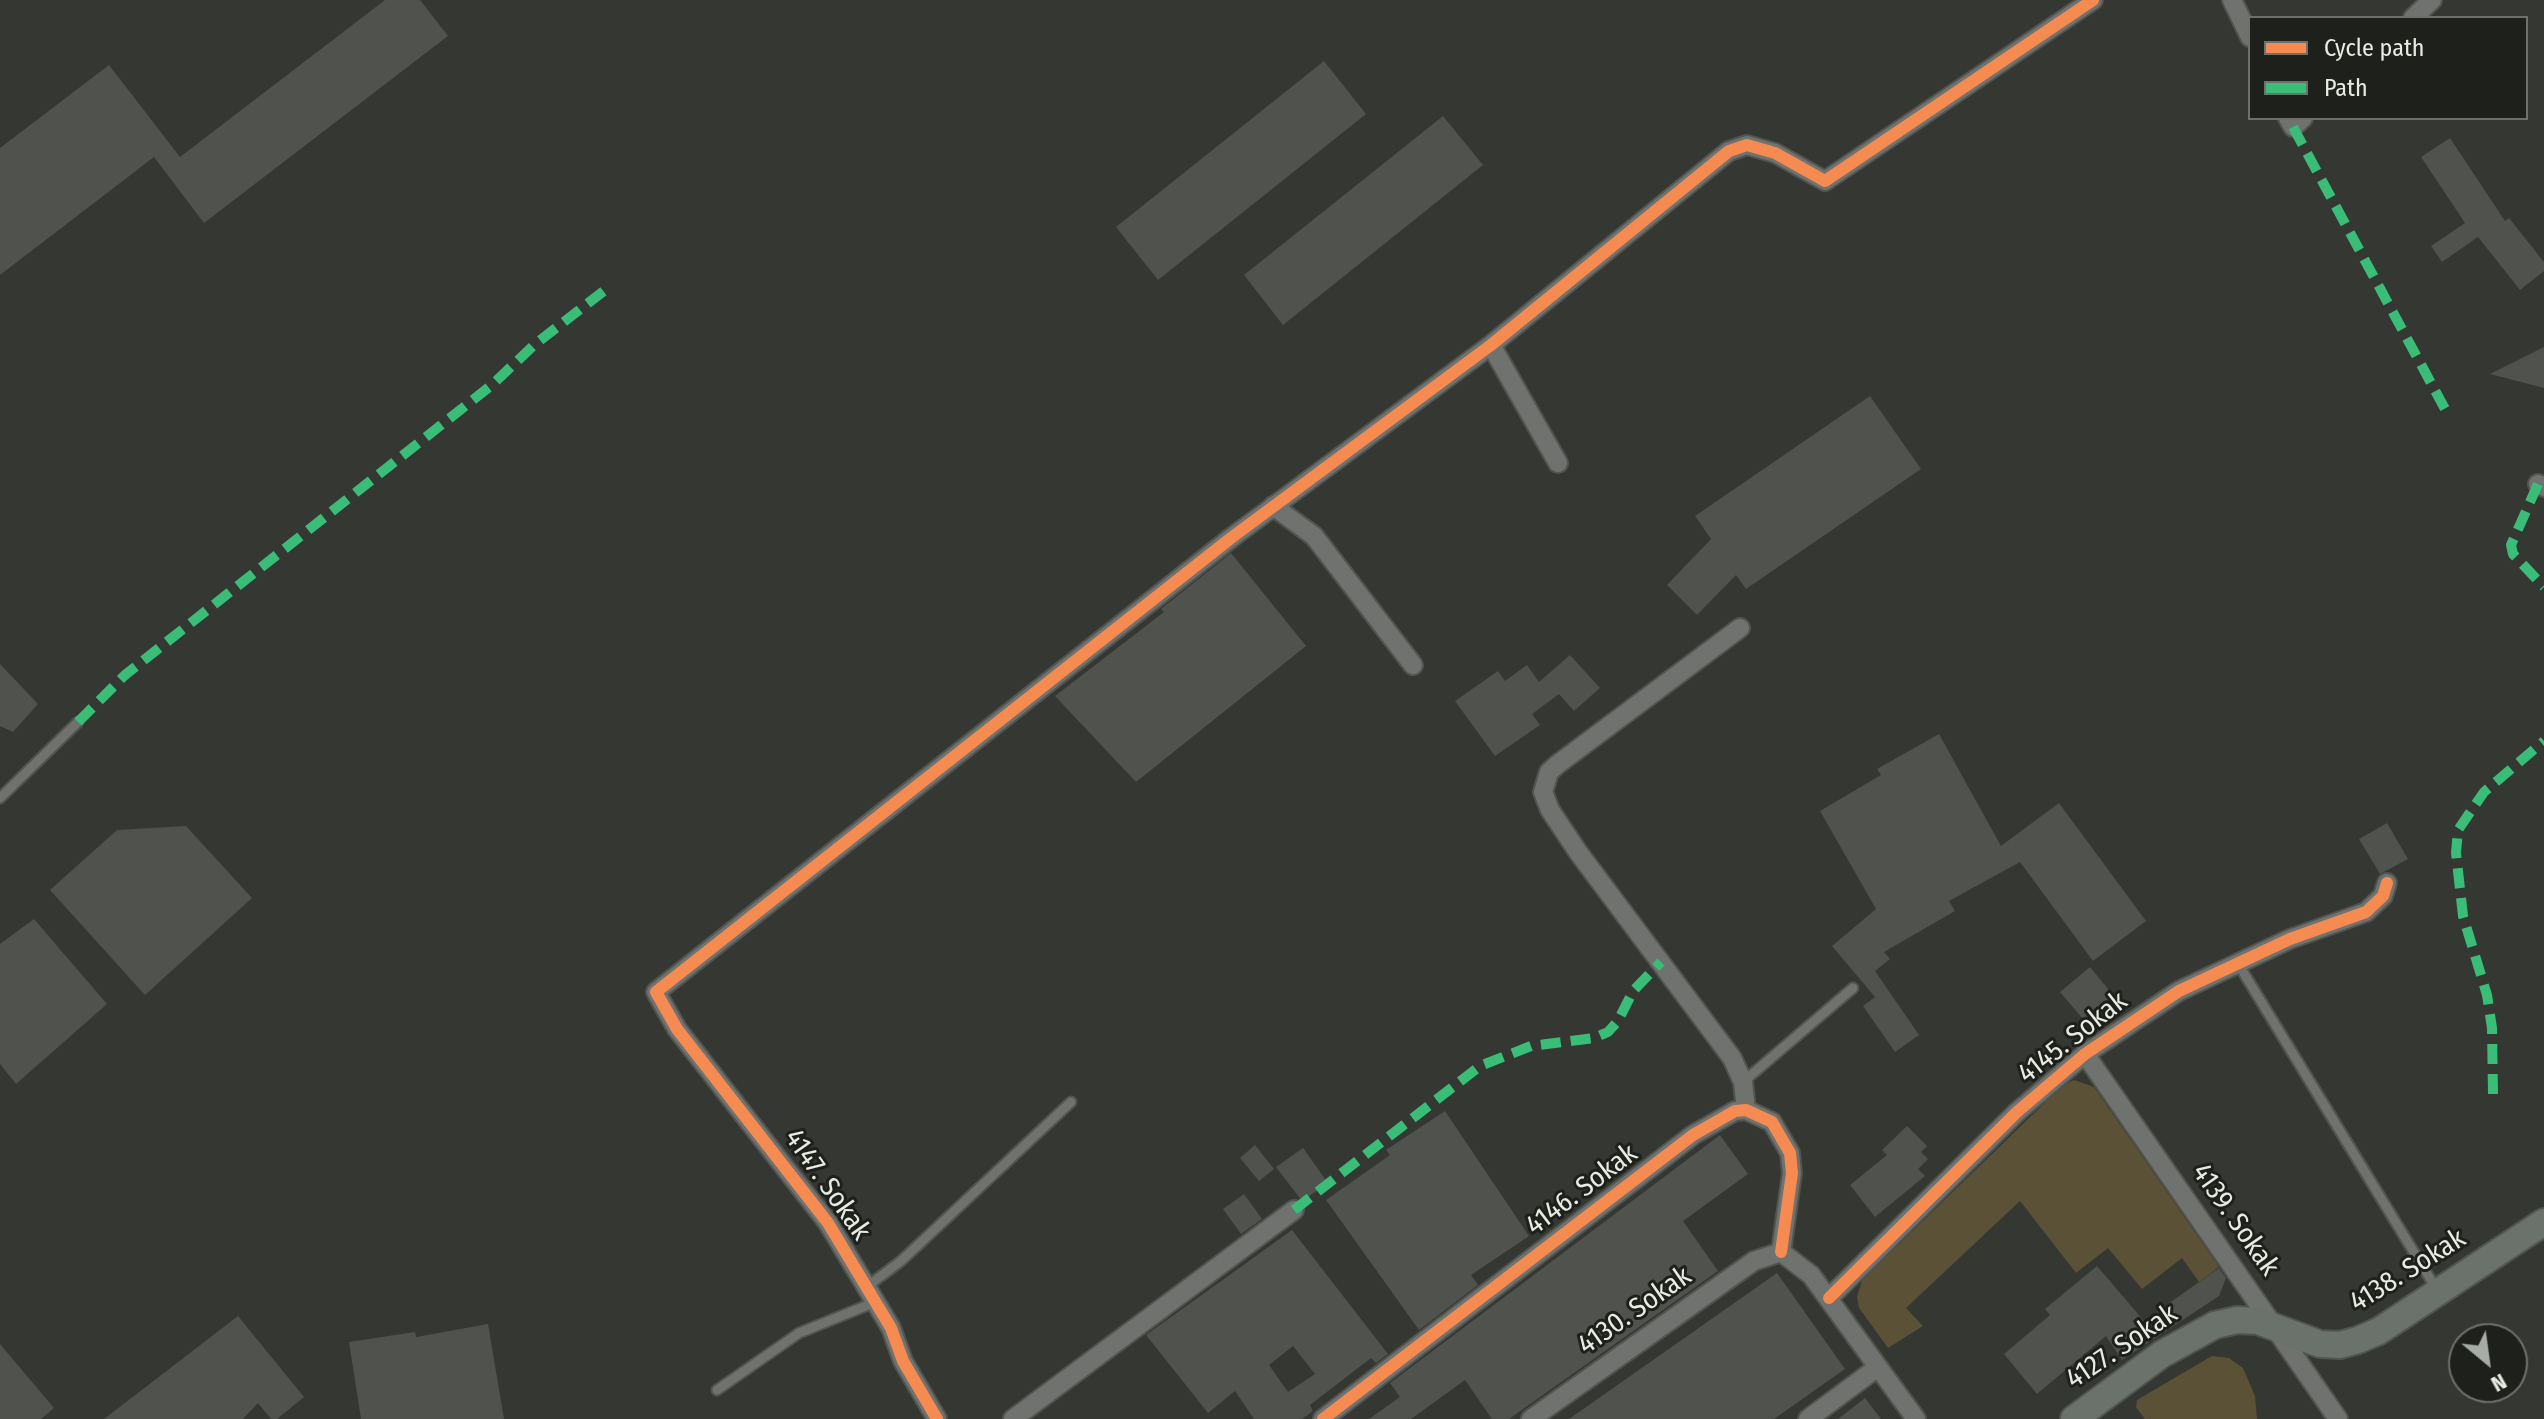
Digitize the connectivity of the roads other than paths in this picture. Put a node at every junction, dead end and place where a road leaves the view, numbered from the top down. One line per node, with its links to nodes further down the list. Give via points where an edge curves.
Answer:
1 (2093, 0): 6 (street, via 1825,181 1775,153 1747,145 1729,151)
2 (2232, 0): 5 (street)
3 (2432, 0): 4 (street)
4 (2415, 16)
5 (2248, 33)
6 (1491, 345): 7 (street); 8 (street)
7 (1558, 463)
8 (1273, 506): 10 (street, via 1314,536); 24 (street, 4147. Sokak, via 656,992 677,1029 813,1202)
9 (1740, 628): 17 (street, via 1558,764 1549,772 1543,792 1578,852 1696,1007)
10 (1413, 665)
11 (78, 722): 12 (lane)
12 (0, 798)
13 (2387, 883): 14 (street, 4145. Sokak, via 2376,906 2366,912)
14 (2237, 962): 16 (street, 4145. Sokak, via 2179,991); 23 (lane)
15 (1853, 988): 17 (lane)
16 (2085, 1054): 25 (street, 4145. Sokak, via 2017,1112); 26 (street, 4139. Sokak)
17 (1743, 1082): 19 (street)
18 (1071, 1102): 24 (lane)
19 (1746, 1110): 22 (street, via 1772,1122 1790,1153 1792,1173); 29 (street, 4146. Sokak, via 1693,1135)
20 (1294, 1210): 31 (street)
21 (2544, 1222): 23 (street, 4138. Sokak)
22 (1777, 1252): 25 (street, via 1811,1275); 32 (street, 4130. Sokak, via 1754,1261)
23 (2438, 1292): 26 (street, 4138. Sokak, via 2358,1340 2340,1345)
24 (869, 1295): 28 (lane, via 799,1333); 30 (street, 4147. Sokak)
25 (1829, 1298): 27 (street)
26 (2286, 1332): 35 (street, 4127. Sokak, via 2258,1321 2215,1325 2162,1354); 36 (street, 4139. Sokak)
27 (1878, 1367): 33 (street); 34 (street)
28 (717, 1390)
29 (1332, 1416)
30 (937, 1419)
31 (1013, 1419)
32 (1531, 1419)
33 (1808, 1419)
34 (1916, 1419)
35 (2074, 1419)
36 (2338, 1419)

